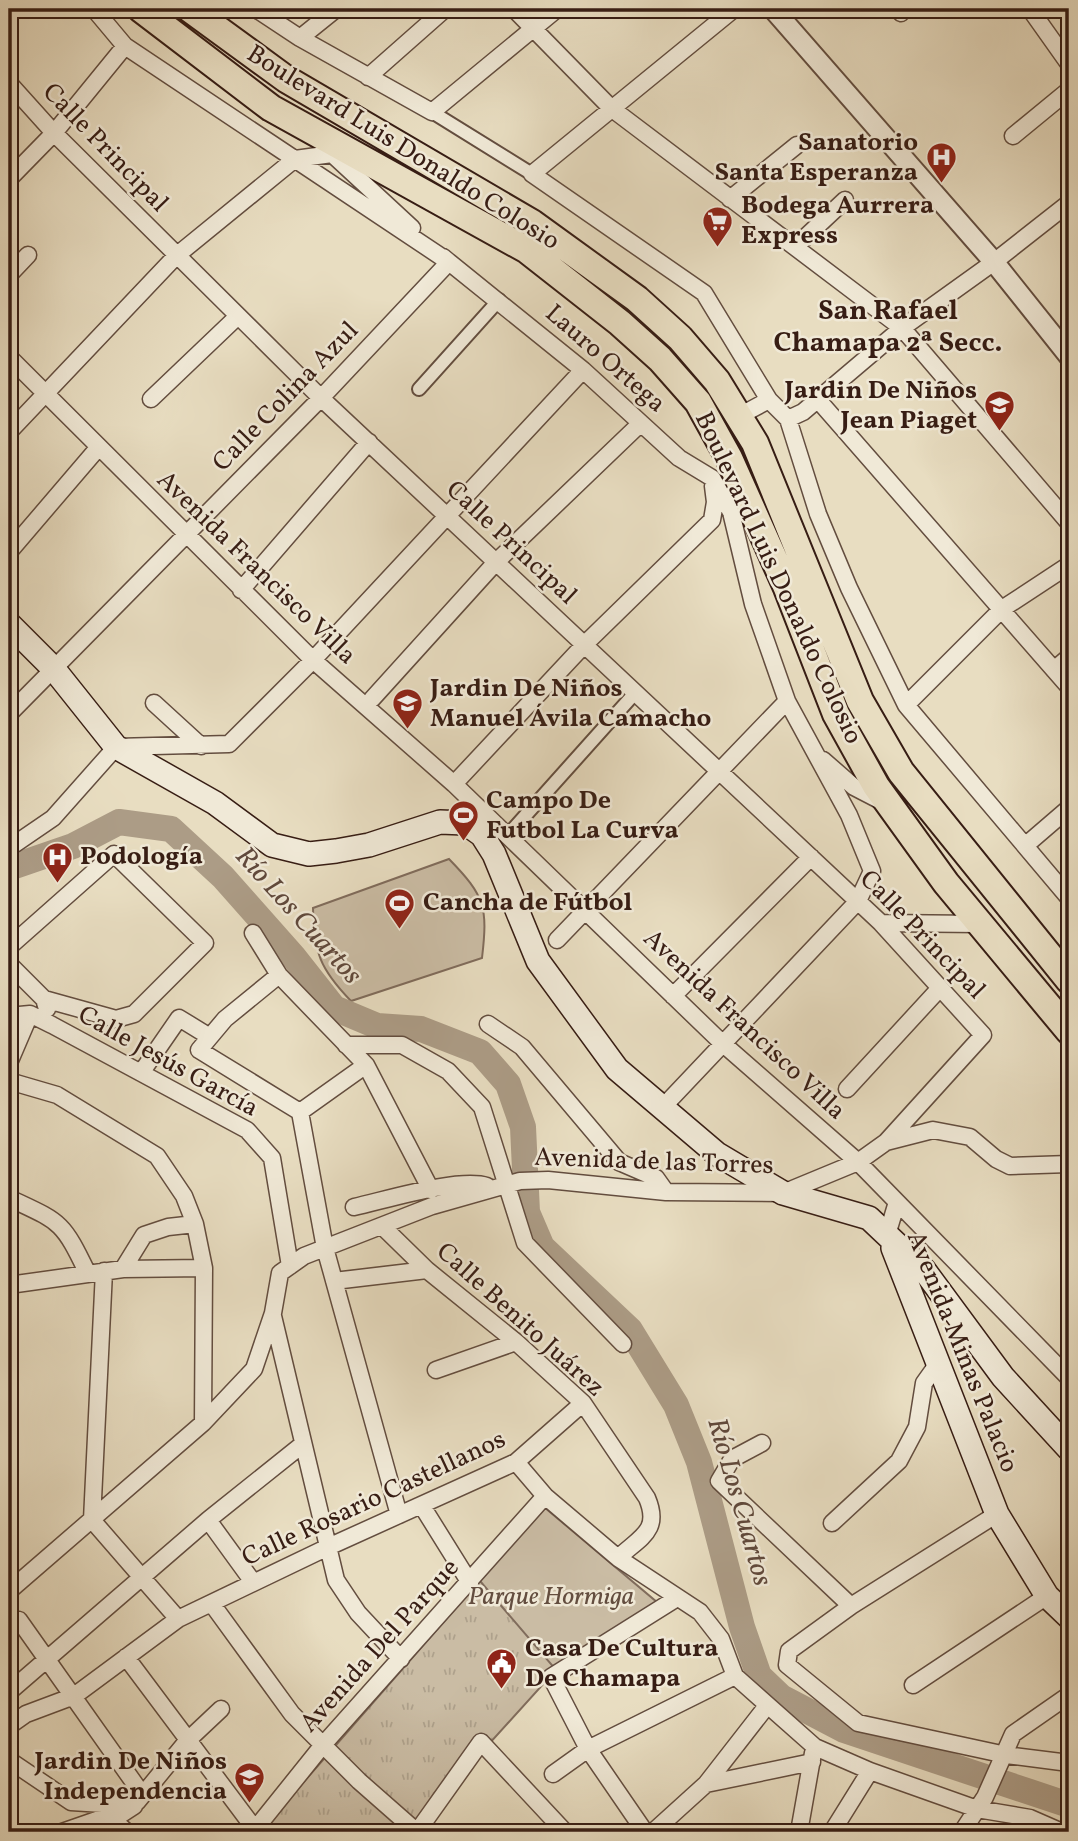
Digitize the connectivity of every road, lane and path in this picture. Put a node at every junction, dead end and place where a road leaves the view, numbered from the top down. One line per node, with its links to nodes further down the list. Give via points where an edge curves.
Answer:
1 (94, 9): 14 (street, Lauro Ortega)
2 (141, 9): 60 (highway, Boulevard Luis Donaldo Colosio, via 271,108 527,250 620,323 698,402)
3 (190, 9): 48 (highway, Boulevard Luis Donaldo Colosio, via 286,79 532,223 637,299 680,338)
4 (256, 9): 13 (street)
5 (336, 9): 13 (street)
6 (445, 9): 16 (street)
7 (514, 9): 12 (street)
8 (557, 9): 12 (street)
9 (734, 9): 19 (street)
10 (773, 9): 34 (street)
11 (1030, 9): 15 (street)
12 (533, 30): 19 (street); 20 (street)
13 (300, 37): 16 (street)
14 (125, 46): 21 (street); 24 (street, Lauro Ortega)
15 (1069, 64)
16 (368, 77): 20 (street)
17 (9, 83): 21 (street, Calle Principal)
18 (1069, 90): 22 (street)
19 (611, 108): 25 (street); 27 (street)
20 (432, 112): 25 (street)
21 (54, 133): 26 (street); 32 (street, Calle Principal)
22 (1013, 136)
23 (797, 145): 27 (street)
24 (295, 159): 32 (street); 33 (street, Lauro Ortega); 33 (street, via 332,154)
25 (532, 174): 46 (street, via 704,293)
26 (9, 179)
27 (730, 199): 30 (street)
28 (845, 200): 30 (street)
29 (1069, 203): 34 (street)
30 (795, 247): 38 (street)
31 (28, 255): 35 (street)
32 (176, 256): 37 (street, Calle Principal); 43 (street)
33 (449, 262): 36 (street, Lauro Ortega); 44 (street, Calle Colina Azul)
34 (995, 262): 38 (street); 39 (street)
35 (9, 275)
36 (499, 299): 41 (street, Lauro Ortega); 42 (street)
37 (237, 316): 44 (street, Calle Principal); 45 (street)
38 (902, 328): 47 (street); 57 (street)
39 (1069, 355)
40 (9, 357): 43 (street, Avenida Francisco Villa)
41 (583, 370): 50 (street, Lauro Ortega); 56 (street)
42 (419, 389)
43 (45, 392): 51 (street); 53 (street, Avenida Francisco Villa)
44 (321, 398): 52 (street, Calle Principal); 58 (street, Calle Colina Azul)
45 (152, 399)
46 (769, 400): 48 (street); 49 (street)
47 (819, 401): 49 (street); 64 (street)
48 (741, 415): 100 (highway, Boulevard Luis Donaldo Colosio, via 860,701 894,760)
49 (788, 419): 76 (street, via 818,514)
50 (641, 423): 54 (street, Lauro Ortega, via 679,458); 61 (street)
51 (9, 432)
52 (369, 442): 56 (street, Calle Principal); 63 (street)
53 (98, 448): 58 (street, Avenida Francisco Villa); 59 (street)
54 (712, 478): 55 (street, Lauro Ortega); 66 (street, via 712,520)
55 (731, 512): 60 (street); 74 (street, Lauro Ortega, via 753,604)
56 (448, 518): 61 (street, Calle Principal); 68 (street)
57 (1069, 523)
58 (184, 535): 63 (street, Avenida Francisco Villa); 69 (street, Calle Colina Azul)
59 (9, 552)
60 (773, 556): 83 (highway, Boulevard Luis Donaldo Colosio, via 836,714)
61 (496, 562): 66 (street, Calle Principal); 73 (street)
62 (1069, 565): 64 (street)
63 (241, 590): 68 (street, Avenida Francisco Villa)
64 (1002, 609): 70 (street); 76 (street)
65 (9, 624): 69 (main road)
66 (584, 645): 72 (street, Calle Principal); 82 (street)
67 (1069, 657): 70 (street)
68 (313, 660): 78 (street, via 229,744); 82 (street, Avenida Francisco Villa)
69 (53, 668): 77 (street, Calle Colina Azul); 79 (main road)
70 (1054, 670): 71 (street)
71 (1069, 687)
72 (635, 693): 81 (street, Calle Principal); 86 (street)
73 (372, 699)
74 (786, 701): 80 (street, Lauro Ortega); 81 (street)
75 (155, 704): 78 (street)
76 (906, 705): 88 (street)
77 (9, 714)
78 (201, 746): 79 (street)
79 (117, 747): 85 (main road, via 215,803 272,845 309,854 369,845); 87 (street, via 53,818)
80 (814, 751): 83 (street, via 854,786); 91 (street, Lauro Ortega, via 872,871)
81 (719, 772): 89 (street, Calle Principal); 92 (street)
82 (454, 784): 85 (street, Avenida Francisco Villa)
83 (890, 806): 94 (highway, Boulevard Luis Donaldo Colosio)
84 (1069, 808): 88 (street)
85 (471, 814): 86 (street, Avenida Francisco Villa); 117 (main road, Avenida Minas Palacio, via 494,853 538,961 617,1069)
86 (507, 836): 92 (street, Avenida Francisco Villa)
87 (15, 844)
88 (1026, 845): 90 (street)
89 (811, 857): 91 (street, Calle Principal); 102 (street)
90 (1069, 898)
91 (858, 901): 93 (street, Calle Principal); 110 (street)
92 (585, 911): 96 (street); 102 (street, Avenida Francisco Villa)
93 (881, 923): 94 (street); 101 (street, Calle Principal)
94 (980, 924): 108 (highway, Boulevard Luis Donaldo Colosio)
95 (253, 933): 99 (street)
96 (557, 940)
97 (9, 947): 103 (street, via 114,854 205,943 134,1014 116,1019)
98 (9, 964): 103 (street)
99 (279, 975): 109 (street); 111 (street)
100 (1069, 980)
101 (940, 988): 116 (street); 119 (street, Calle Principal, via 982,1035)
102 (673, 996): 110 (street, Avenida Francisco Villa)
103 (44, 999): 107 (street)
104 (30, 1014): 105 (street); 107 (street, Calle Jesús García); 112 (street)
105 (9, 1016)
106 (488, 1024): 124 (street, via 522,1047 619,1162 656,1178)
107 (52, 1025): 114 (street, Calle Jesús García)
108 (1069, 1031)
109 (210, 1037): 114 (street, via 179,1018); 118 (street, via 199,1050)
110 (721, 1042): 117 (street); 120 (street, Avenida Francisco Villa)
111 (346, 1045): 113 (street); 122 (street, via 401,1045 448,1071 482,1107)
112 (9, 1063)
113 (366, 1065): 118 (street); 123 (street)
114 (141, 1073): 133 (street, Calle Jesús García, via 247,1130 272,1158)
115 (9, 1081): 129 (street, via 57,1096 157,1157 184,1195)
116 (847, 1089)
117 (663, 1107): 125 (main road, Avenida Minas Palacio, via 717,1153)
118 (300, 1112): 132 (street)
119 (886, 1142): 120 (street, Avenida de las Torres); 121 (street, via 933,1130 970,1137 1010,1166)
120 (858, 1162): 125 (street, Avenida de las Torres); 127 (street, Avenida Francisco Villa)
121 (1069, 1164)
122 (507, 1184): 123 (street); 124 (street, Avenida de las Torres, via 548,1180); 130 (street, Avenida de las Torres); 143 (street, via 525,1243)
123 (431, 1190): 128 (street)
124 (666, 1192): 125 (street, Avenida de las Torres)
125 (783, 1193): 131 (main road, Avenida Minas Palacio, via 869,1219)
126 (9, 1198): 138 (street, via 55,1219 69,1235)
127 (897, 1202): 131 (street); 146 (street, Avenida Francisco Villa)
128 (354, 1207)
129 (195, 1224): 134 (street); 135 (street, via 144,1235)
130 (382, 1226): 132 (street, Avenida de las Torres); 136 (street, Calle Benito Juárez)
131 (887, 1235): 144 (main road, Avenida Minas Palacio); 151 (main road, via 924,1270 1003,1377)
132 (325, 1248): 133 (street, Avenida de las Torres); 139 (street)
133 (290, 1266): 141 (street, via 281,1273)
134 (204, 1268): 135 (street); 148 (street)
135 (123, 1269): 137 (street)
136 (427, 1270): 139 (street); 142 (street, Calle Benito Juárez)
137 (104, 1271): 138 (street); 157 (street)
138 (87, 1272): 140 (street)
139 (334, 1281): 156 (street)
140 (9, 1285)
141 (273, 1313): 148 (street, via 254,1369); 150 (street)
142 (516, 1342): 145 (street); 147 (street, Calle Benito Juárez)
143 (623, 1344)
144 (939, 1362): 155 (main road, Avenida Minas Palacio); 159 (street, via 924,1382 917,1427 899,1461)
145 (436, 1370)
146 (1069, 1378)
147 (583, 1403): 152 (street, Calle Rosario Castellanos); 161 (street, Calle Benito Juárez, via 653,1511 650,1528)
148 (203, 1423): 157 (street)
149 (762, 1443): 169 (street, via 733,1459 719,1481)
150 (303, 1444): 158 (street); 160 (street)
151 (1069, 1449)
152 (516, 1462): 153 (street); 154 (street, Calle Rosario Castellanos)
153 (545, 1496): 161 (street); 164 (street, Avenida Del Parque)
154 (422, 1506): 156 (street, Calle Rosario Castellanos); 164 (street)
155 (998, 1514): 166 (main road, Avenida Minas Palacio); 169 (street)
156 (399, 1515): 160 (street, Calle Rosario Castellanos)
157 (92, 1520): 162 (street); 165 (street)
158 (208, 1520): 162 (street); 163 (street)
159 (832, 1523)
160 (326, 1548): 163 (street, Calle Rosario Castellanos); 175 (street, via 336,1580 358,1613)
161 (618, 1558): 167 (street)
162 (144, 1578): 171 (street); 174 (street)
163 (253, 1582): 168 (street, Calle Rosario Castellanos)
164 (470, 1583): 175 (street, Avenida Del Parque)
165 (9, 1591)
166 (1046, 1596): 170 (main road, Avenida Minas Palacio); 177 (street)
167 (677, 1598): 176 (street, via 700,1612 721,1639); 186 (street, via 551,1678)
168 (212, 1604): 171 (street, Calle Rosario Castellanos); 185 (street, via 292,1714)
169 (851, 1606): 189 (street, via 789,1651 788,1665 858,1723)
170 (1069, 1617)
171 (178, 1619): 173 (street, Calle Rosario Castellanos)
172 (19, 1620): 174 (street)
173 (126, 1657): 180 (street, Calle Rosario Castellanos); 184 (street)
174 (48, 1659): 178 (street); 180 (street)
175 (401, 1659): 185 (street, Avenida Del Parque)
176 (734, 1676): 181 (street); 186 (street)
177 (913, 1685)
178 (9, 1692)
179 (1069, 1695): 189 (street, via 1013,1734)
180 (74, 1696): 183 (street, Calle Rosario Castellanos, via 26,1714); 194 (street)
181 (766, 1707): 187 (street); 193 (street)
182 (221, 1709): 184 (street)
183 (9, 1726)
184 (187, 1741): 194 (street); 198 (street)
185 (322, 1746): 198 (street, Avenida Del Parque); 199 (street)
186 (588, 1749): 192 (street); 201 (street)
187 (813, 1754): 191 (street); 193 (street); 203 (street)
188 (9, 1760): 194 (street, via 71,1802)
189 (1002, 1761): 190 (street); 195 (street)
190 (1069, 1763)
191 (870, 1771): 195 (street); 204 (street)
192 (553, 1774)
193 (706, 1784): 202 (street)
194 (138, 1800): 196 (street); 196 (street, via 97,1830); 197 (street)
195 (981, 1803): 205 (street); 206 (street)
196 (123, 1829)
197 (62, 1832)
198 (255, 1832)
199 (417, 1832): 200 (street, via 481,1742)
200 (565, 1832)
201 (645, 1832)
202 (653, 1832)
203 (799, 1832)
204 (832, 1832)
205 (962, 1832)
206 (1062, 1832)

